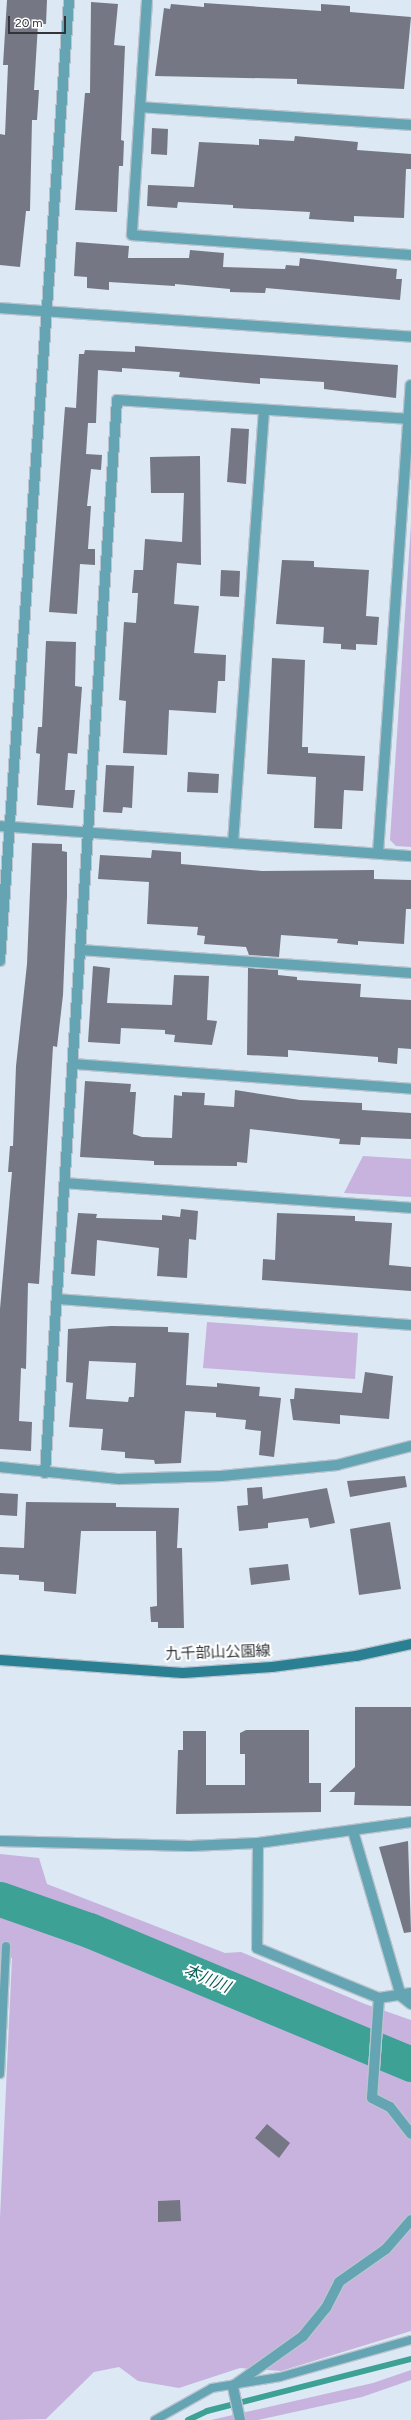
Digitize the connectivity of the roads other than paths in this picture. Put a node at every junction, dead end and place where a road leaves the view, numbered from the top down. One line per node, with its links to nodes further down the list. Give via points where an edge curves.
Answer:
1 (69, 0): 7 (street)
2 (147, 0): 3 (street)
3 (140, 107): 4 (street); 5 (street, via 132,235)
4 (411, 125)
5 (411, 255)
6 (0, 308): 7 (street)
7 (47, 311): 8 (street); 12 (street)
8 (411, 337)
9 (411, 385): 11 (street)
10 (264, 410): 11 (street); 13 (street, via 117,400); 14 (street)
11 (409, 419): 15 (street)
12 (4, 827): 13 (street); 18 (street)
13 (90, 833): 14 (street); 17 (street)
14 (233, 843): 15 (street)
15 (378, 854): 16 (street)
16 (411, 856)
17 (82, 950): 19 (street); 20 (street)
18 (0, 961)
19 (411, 973)
20 (74, 1064): 21 (street); 22 (street)
21 (411, 1089)
22 (65, 1183): 23 (street); 24 (street)
23 (411, 1208)
24 (57, 1299): 25 (street); 28 (street)
25 (411, 1325)
26 (411, 1446): 28 (street, via 337,1465 221,1476 119,1479)
27 (0, 1467): 28 (street)
28 (45, 1473)
29 (411, 1644): 30 (main road, 九千部山公園線, via 288,1665 183,1673)
30 (0, 1660)
31 (411, 1822): 32 (street)
32 (353, 1832): 34 (street); 36 (street)
33 (0, 1841): 34 (street, via 190,1846)
34 (258, 1843): 37 (street, via 257,1948)
35 (6, 1946): 39 (lane)
36 (406, 1995): 37 (street); 38 (street)
37 (379, 1998): 40 (street, via 372,2098 390,2107)
38 (411, 2004)
39 (0, 2074)
40 (411, 2134)
41 (411, 2220): 43 (street, via 386,2249 339,2282 326,2308 303,2336)
42 (411, 2340): 43 (lane)
43 (233, 2388): 44 (street); 45 (lane, via 212,2388)
44 (239, 2418)
45 (155, 2420)

